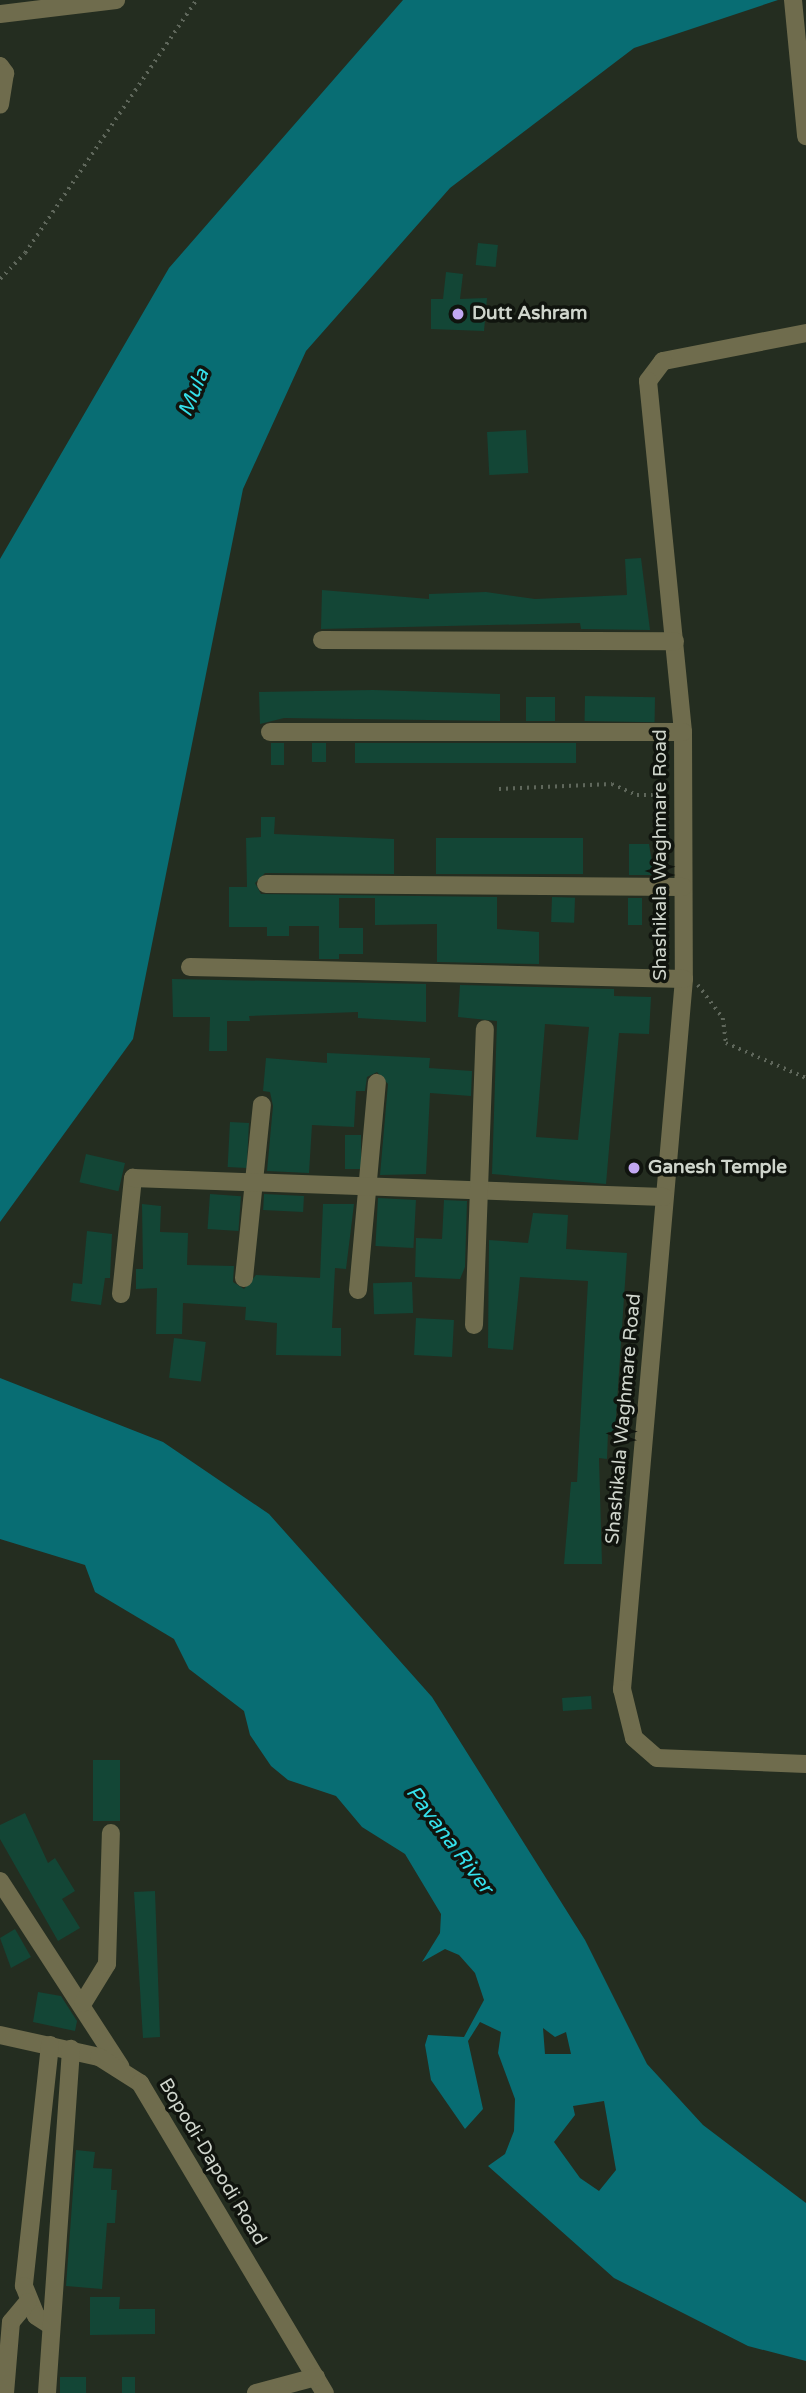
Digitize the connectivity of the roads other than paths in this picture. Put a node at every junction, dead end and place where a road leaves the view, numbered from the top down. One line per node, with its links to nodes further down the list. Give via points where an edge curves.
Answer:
1 (116, 0): 3 (street)
2 (793, 0): 7 (street)
3 (86, 2): 4 (street)
4 (0, 14)
5 (0, 66): 6 (street, via 5,74)
6 (0, 105)
7 (806, 136)
8 (806, 333): 10 (street, Shashikala Waghmare Road, via 653,367 648,398)
9 (322, 640): 10 (street)
10 (675, 641): 12 (street, Shashikala Waghmare Road)
11 (270, 732): 12 (street)
12 (683, 732): 14 (street, Shashikala Waghmare Road)
13 (266, 884): 14 (street)
14 (683, 887): 16 (street, Shashikala Waghmare Road)
15 (190, 967): 16 (street)
16 (684, 979): 23 (street, Shashikala Waghmare Road)
17 (485, 1028): 22 (street)
18 (377, 1083): 21 (street)
19 (262, 1105): 20 (street)
20 (254, 1182): 21 (street); 24 (street); 26 (street, via 133,1178)
21 (366, 1186): 22 (street); 25 (street)
22 (482, 1191): 23 (street); 27 (street)
23 (664, 1197): 28 (street, Shashikala Waghmare Road, via 622,1689 625,1719 634,1738 657,1758)
24 (244, 1278)
25 (358, 1290)
26 (121, 1294)
27 (474, 1325)
28 (806, 1764)
29 (111, 1833): 31 (street, via 107,1964)
30 (0, 1881): 31 (street)
31 (83, 2003): 35 (street)
32 (0, 2035): 33 (street, Bopodi-Dapodi Road)
33 (50, 2045): 34 (street, Bopodi-Dapodi Road); 36 (street, via 24,2286)
34 (71, 2049): 35 (street, Bopodi-Dapodi Road); 37 (street)
35 (120, 2066): 38 (street, Bopodi-Dapodi Road, via 153,2102)
36 (28, 2302): 37 (street); 39 (street, via 11,2322)
37 (50, 2325): 40 (street)
38 (320, 2385): 41 (street)
39 (5, 2393)
40 (47, 2393)
41 (256, 2393)

